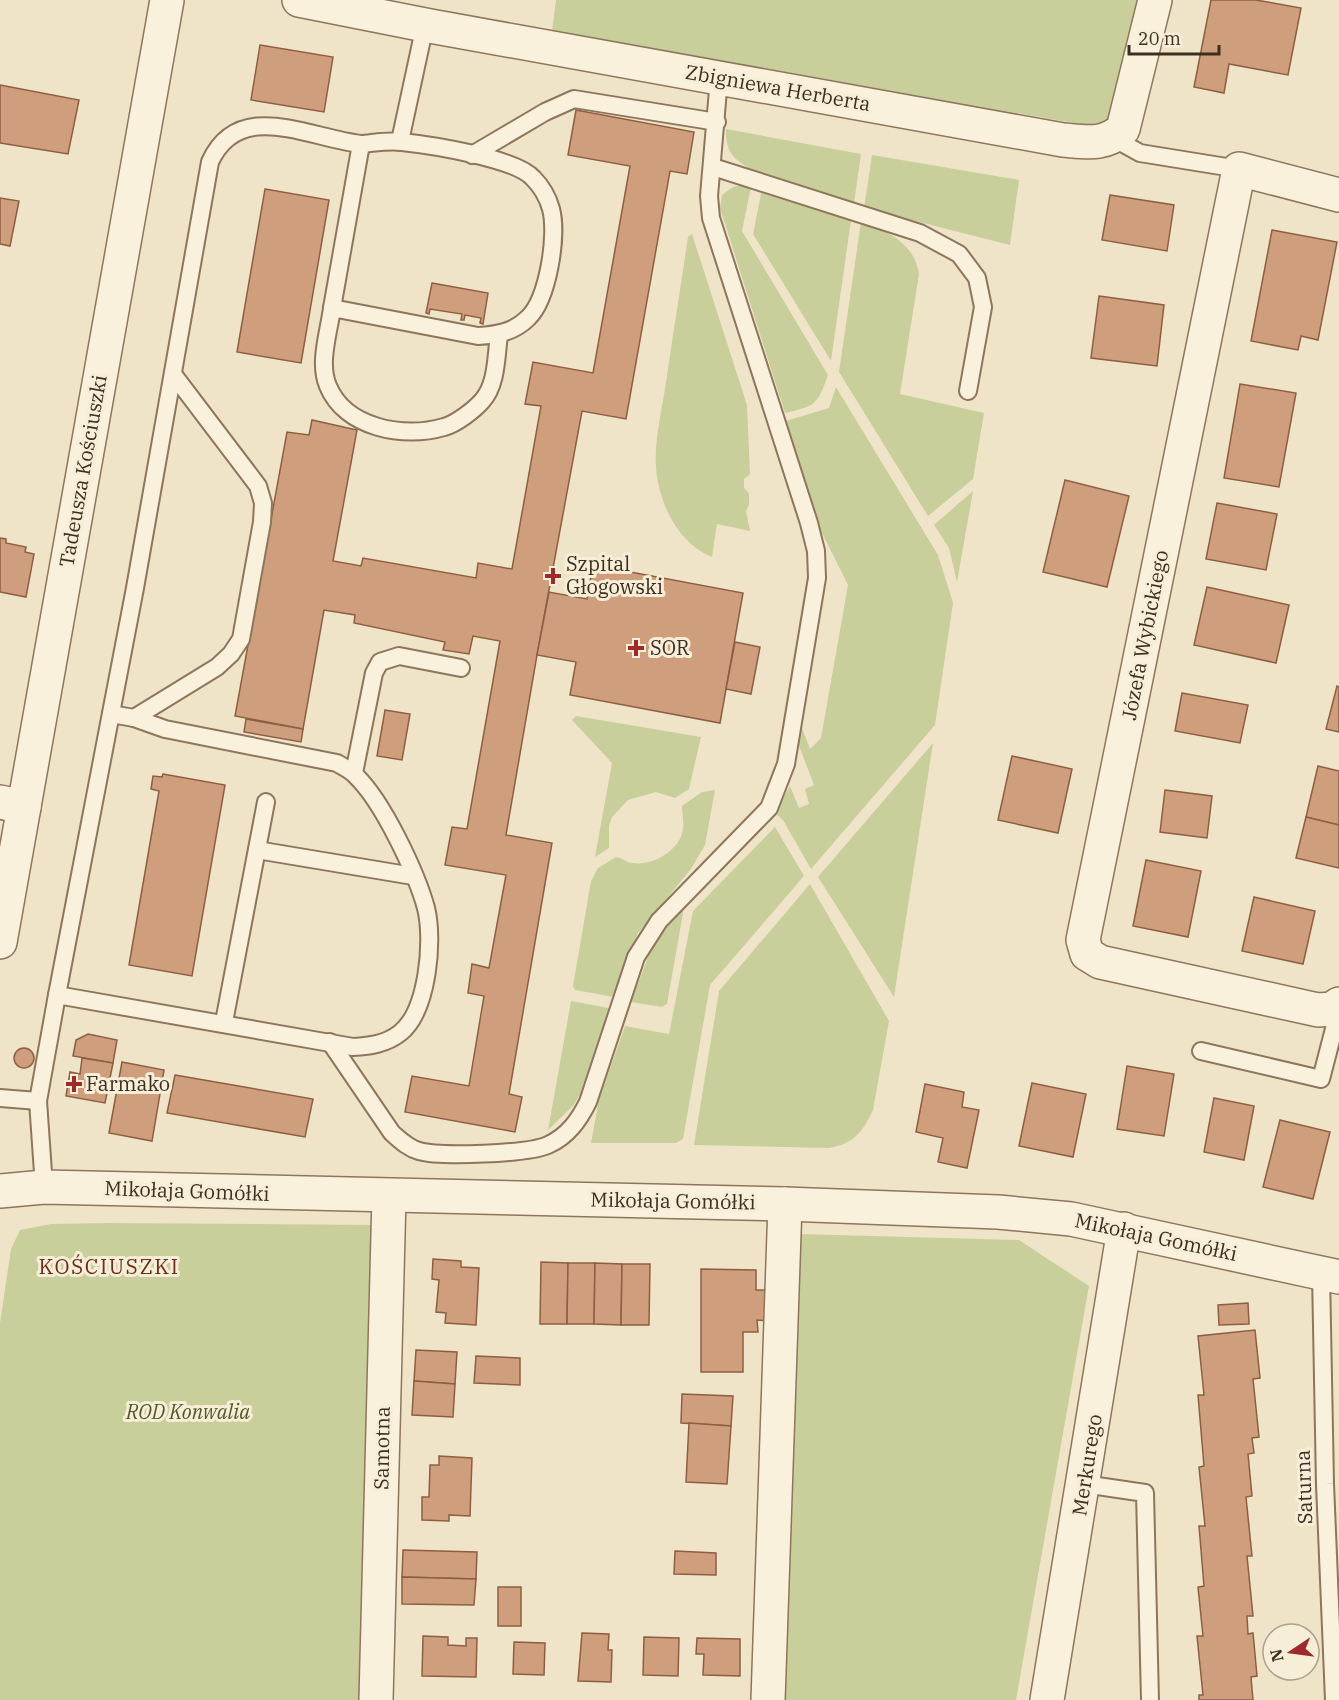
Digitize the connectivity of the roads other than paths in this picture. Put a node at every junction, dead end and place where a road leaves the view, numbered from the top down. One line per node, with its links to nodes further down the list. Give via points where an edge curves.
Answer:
1 (167, 0): 23 (street, Tadeusza Kościuszki)
2 (298, 0): 4 (street, Zbigniewa Herberta)
3 (1155, 0): 7 (street, via 1127,117 1123,129)
4 (424, 25): 5 (street, Zbigniewa Herberta); 8 (lane)
5 (719, 78): 6 (lane); 7 (street, Zbigniewa Herberta, via 1063,140 1097,143)
6 (717, 122): 10 (lane, via 574,99 544,112); 11 (lane)
7 (1113, 138): 12 (lane, via 1140,153)
8 (400, 141): 9 (lane); 10 (lane)
9 (361, 144): 14 (lane); 16 (lane, via 264,124 238,131 216,148 210,162)
10 (472, 155): 15 (lane, via 517,166 532,176 551,208 555,230 538,303 529,318)
11 (713, 167): 17 (lane, via 920,233 959,254 976,278 983,307); 30 (lane, via 711,218 816,551 817,578 786,764 778,790 769,808 645,939 588,1102 579,1120 549,1144 517,1151 419,1151 392,1133)
12 (1239, 169): 13 (street); 28 (street, Józefa Wybickiego, via 1083,940 1087,954 1100,962 1318,1010)
13 (1339, 195)
14 (332, 308): 15 (lane, via 478,336); 15 (lane, via 324,368 327,385 335,399 358,419 379,428 412,432 446,427 474,408 490,388)
15 (499, 335)
16 (173, 374): 19 (lane); 20 (lane, via 258,486 263,503 262,522 241,639 217,667)
17 (968, 391)
18 (461, 668): 21 (lane, via 399,656 380,662 374,673)
19 (111, 714): 20 (lane); 27 (lane)
20 (134, 718): 21 (lane, via 165,729 337,764)
21 (354, 773): 25 (lane, via 368,788 392,829)
22 (266, 802): 24 (lane)
23 (12, 805): 26 (street, Tadeusza Kościuszki)
24 (257, 850): 25 (lane); 29 (lane)
25 (413, 876): 30 (lane, via 430,932 423,985 412,1018 400,1033 376,1046)
26 (0, 942)
27 (57, 995): 29 (lane); 33 (lane)
28 (1336, 1006): 31 (lane, via 1321,1079)
29 (224, 1022): 30 (lane)
30 (330, 1042)
31 (1201, 1051)
32 (0, 1098): 33 (lane)
33 (38, 1101): 34 (lane)
34 (44, 1187): 35 (street, Mikołaja Gomółki); 36 (street, Mikołaja Gomółki)
35 (0, 1191)
36 (389, 1196): 37 (street, Mikołaja Gomółki); 41 (street, Samotna)
37 (785, 1204): 38 (street, Mikołaja Gomółki, via 998,1212); 42 (street)
38 (1124, 1229): 39 (street, Mikołaja Gomółki); 40 (street, Merkurego)
39 (1330, 1275): 45 (lane, Saturna, via 1325,1484)
40 (1084, 1484): 43 (street, Merkurego); 44 (lane, via 1145,1493)
41 (376, 1700)
42 (768, 1700)
43 (1047, 1700)
44 (1150, 1700)
45 (1334, 1700)

